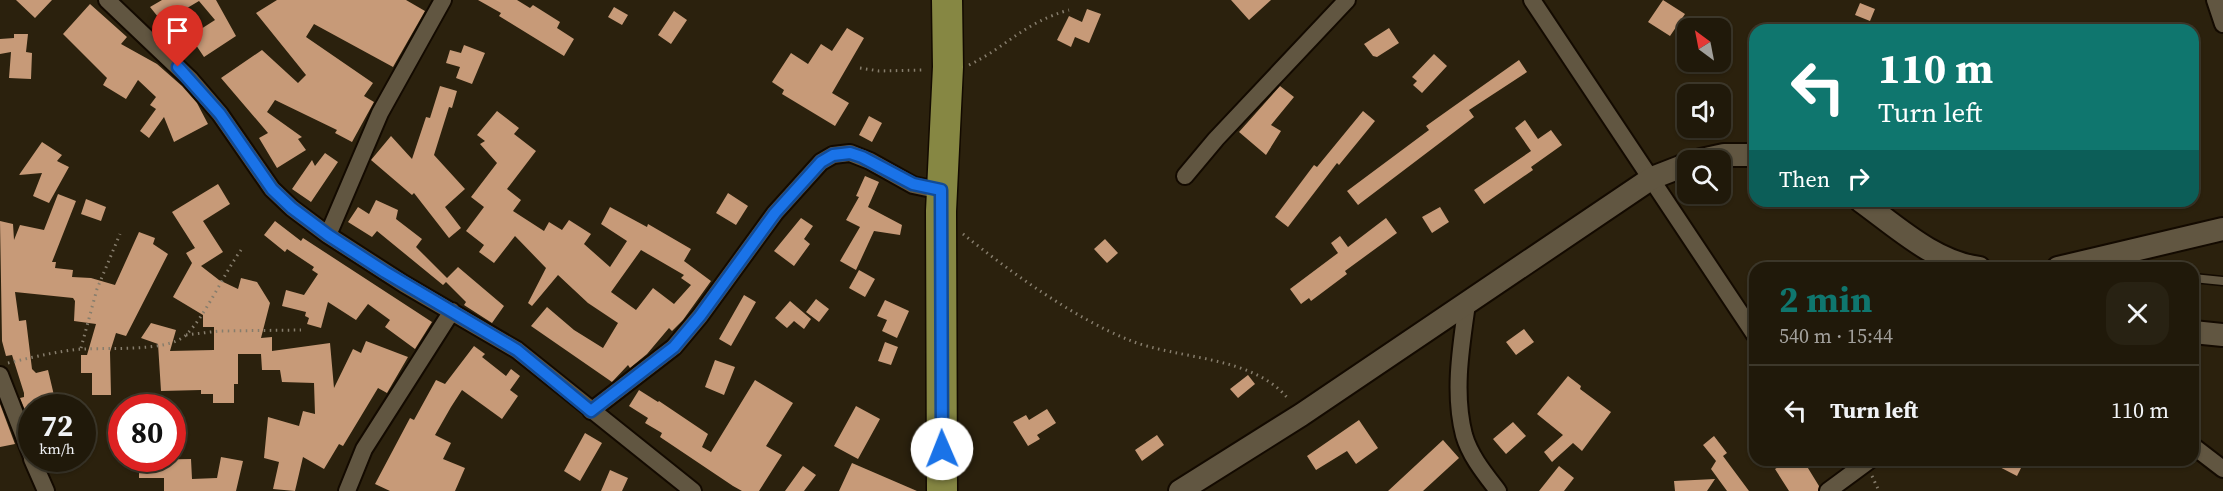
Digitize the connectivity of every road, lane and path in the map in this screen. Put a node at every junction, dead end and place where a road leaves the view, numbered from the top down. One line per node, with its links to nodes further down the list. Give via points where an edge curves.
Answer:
1 (107, 0): 20 (street, via 190,79 220,114 272,189)
2 (443, 0): 20 (street, via 380,113)
3 (947, 0): 10 (highway)
4 (1347, 0): 14 (street, via 1223,130)
5 (1532, 0): 15 (street)
6 (2215, 0): 8 (street)
7 (1069, 10): 10 (path, via 1035,22 963,69)
8 (2223, 24)
9 (860, 68): 10 (path, via 904,72)
10 (948, 68): 16 (highway)
11 (1731, 155): 12 (street)
12 (1749, 155)
13 (1677, 168): 15 (street)
14 (1185, 176)
15 (1652, 178): 30 (street); 32 (street)
16 (941, 201): 41 (street, via 850,153 833,155 821,162 775,213 674,347); 42 (path, via 966,236 1093,323 1131,341 1229,366 1263,379 1281,390); 51 (highway)
17 (1870, 207): 21 (street)
18 (2223, 229): 23 (street)
19 (120, 234): 37 (path, via 97,289)
20 (328, 235): 31 (street)
21 (1914, 240): 24 (street); 25 (street)
22 (241, 250): 35 (path)
23 (2104, 259): 26 (street); 27 (lane)
24 (1933, 262)
25 (1956, 262)
26 (2089, 262)
27 (2116, 262)
28 (2199, 279): 29 (lane)
29 (2223, 281)
30 (1467, 304): 42 (street); 53 (street, via 1460,349 1464,436)
31 (452, 311): 41 (street, via 517,350); 49 (street, via 364,449)
32 (1749, 326)
33 (301, 330): 35 (path)
34 (2199, 333): 36 (street)
35 (186, 335): 37 (path, via 159,345)
36 (2223, 335)
37 (81, 349): 38 (path)
38 (0, 364)
39 (0, 375): 40 (street)
40 (3, 394): 43 (street)
41 (591, 411): 50 (street)
42 (1301, 415): 52 (street)
43 (18, 427)
44 (2199, 451): 46 (street)
45 (1862, 466): 54 (street)
46 (2223, 469)
47 (38, 472): 48 (street)
48 (46, 491)
49 (347, 491)
50 (693, 491)
51 (942, 491)
52 (1180, 491)
53 (1498, 491)
54 (1828, 491)

